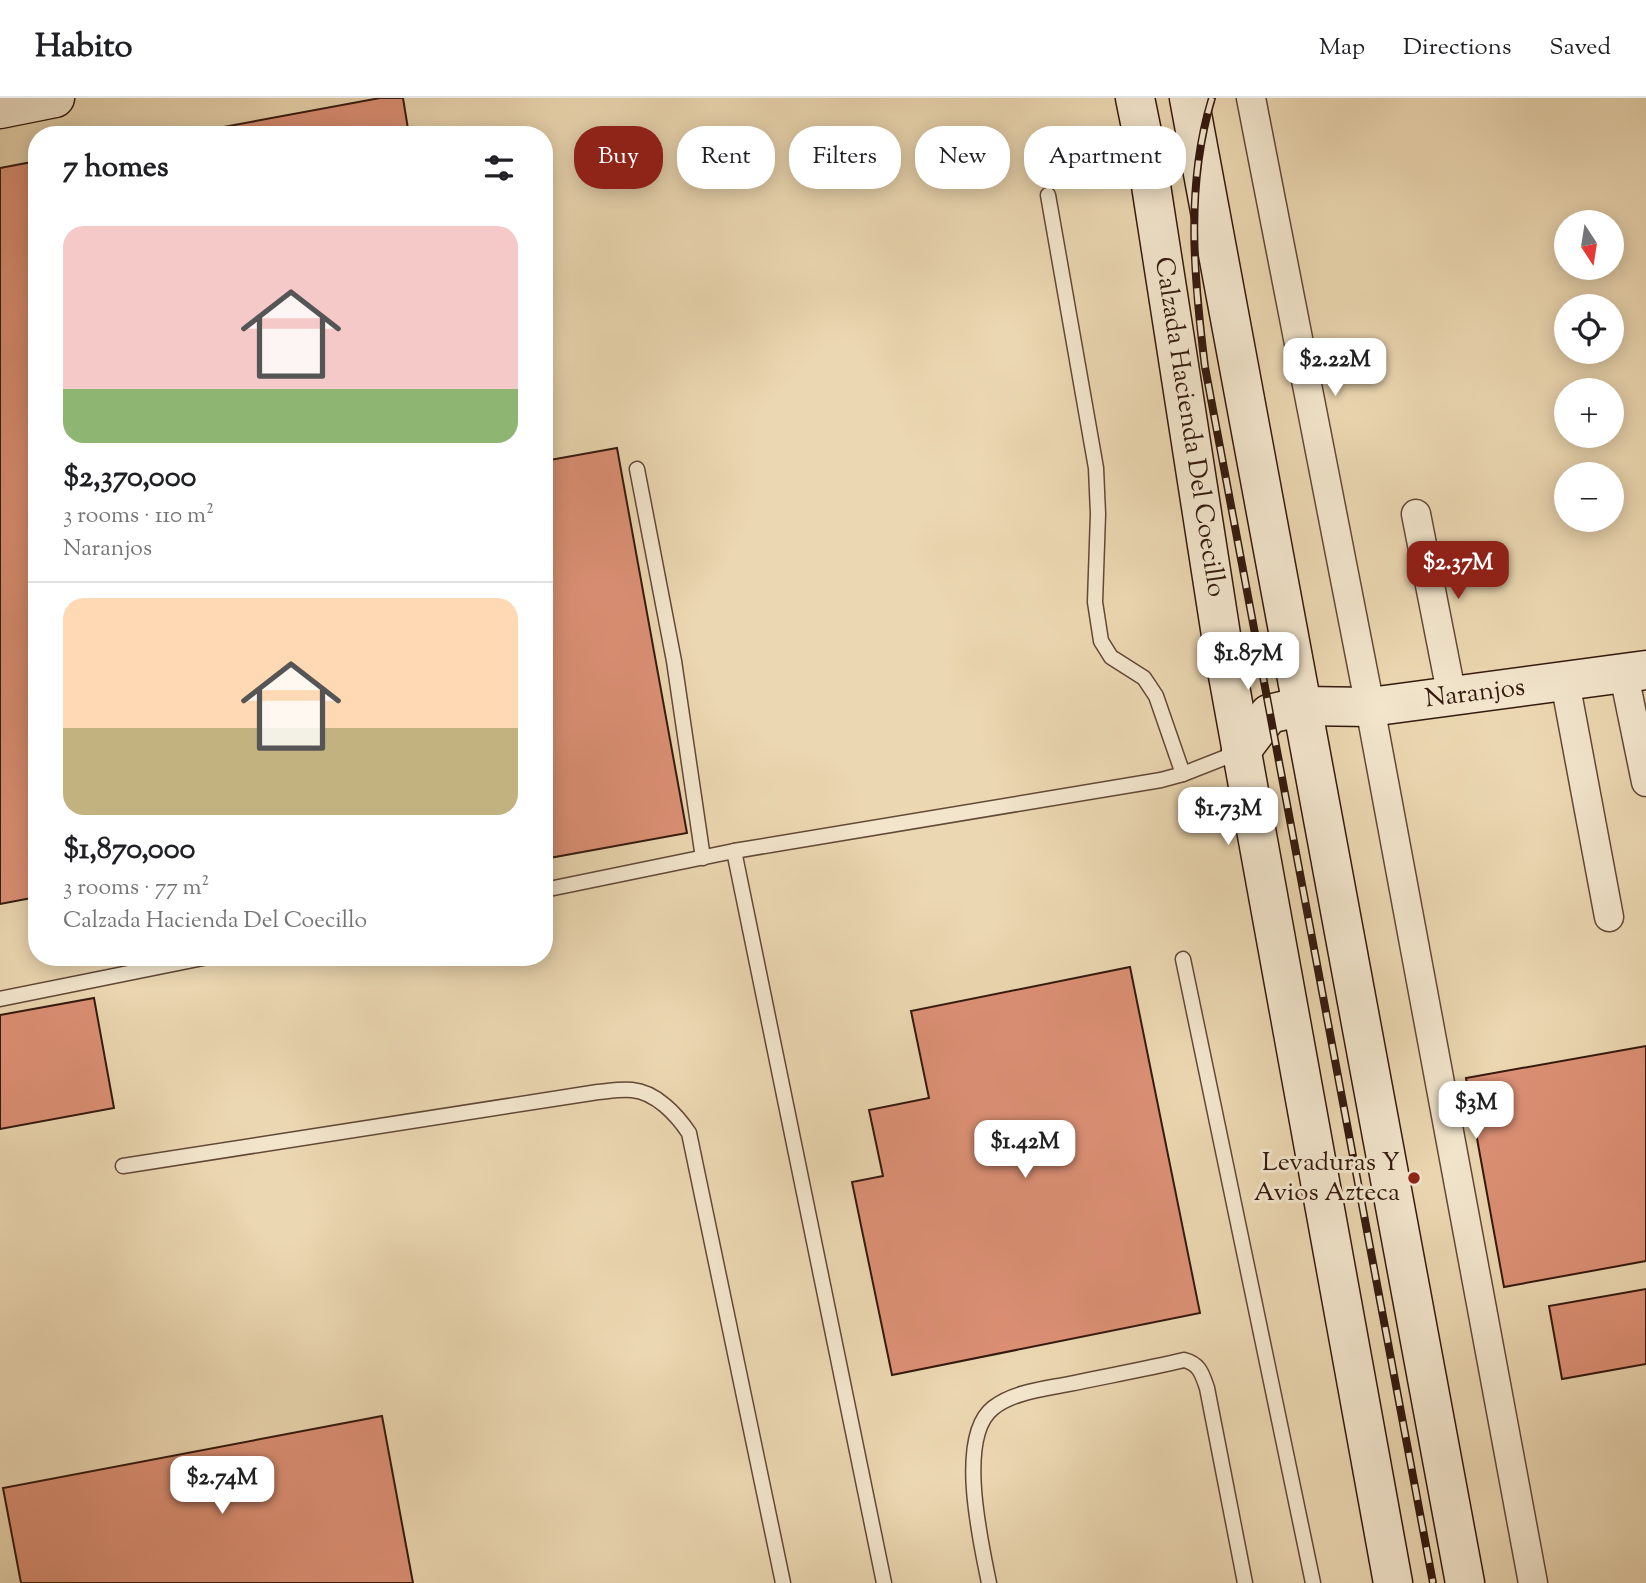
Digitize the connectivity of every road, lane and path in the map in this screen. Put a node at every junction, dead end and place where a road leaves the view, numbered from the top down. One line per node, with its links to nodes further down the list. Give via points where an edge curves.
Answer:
1 (55, 98): 5 (main road)
2 (1135, 98): 8 (main road, Calzada Hacienda Del Coecillo)
3 (1251, 98): 15 (street)
4 (1191, 103): 7 (main road, Calzada Hacienda Del Coecillo)
5 (0, 109)
6 (1048, 195): 17 (lane, via 1096,468 1095,602 1101,641 1111,657 1144,678 1156,696)
7 (1206, 197): 8 (main road); 14 (main road, Calzada Hacienda Del Coecillo)
8 (1154, 206): 16 (main road, Calzada Hacienda Del Coecillo)
9 (637, 469): 20 (lane, via 674,661)
10 (1416, 514): 13 (street)
11 (1635, 673): 12 (main road, Naranjos); 18 (street)
12 (1565, 682): 13 (main road, Naranjos); 22 (street)
13 (1452, 697): 15 (main road, Naranjos)
14 (1303, 706): 15 (main road, Naranjos); 16 (main road, Naranjos, via 1269,714); 33 (main road, Calzada Hacienda Del Coecillo)
15 (1370, 707): 34 (street)
16 (1241, 751): 17 (lane); 32 (main road, Calzada Hacienda Del Coecillo)
17 (1183, 774): 19 (lane)
18 (1646, 782)
19 (733, 852): 20 (lane); 28 (lane)
20 (703, 858): 21 (lane)
21 (553, 888)
22 (1608, 917)
23 (1183, 959): 31 (lane)
24 (163, 966): 25 (lane)
25 (0, 999)
26 (123, 1166): 27 (lane, via 598,1092 635,1090 661,1102 689,1133)
27 (783, 1583)
28 (884, 1583)
29 (989, 1583): 30 (lane, via 972,1473 974,1447 992,1408 1023,1394 1184,1360 1201,1370 1207,1388)
30 (1245, 1583)
31 (1313, 1583)
32 (1393, 1583)
33 (1465, 1583)
34 (1533, 1583)

